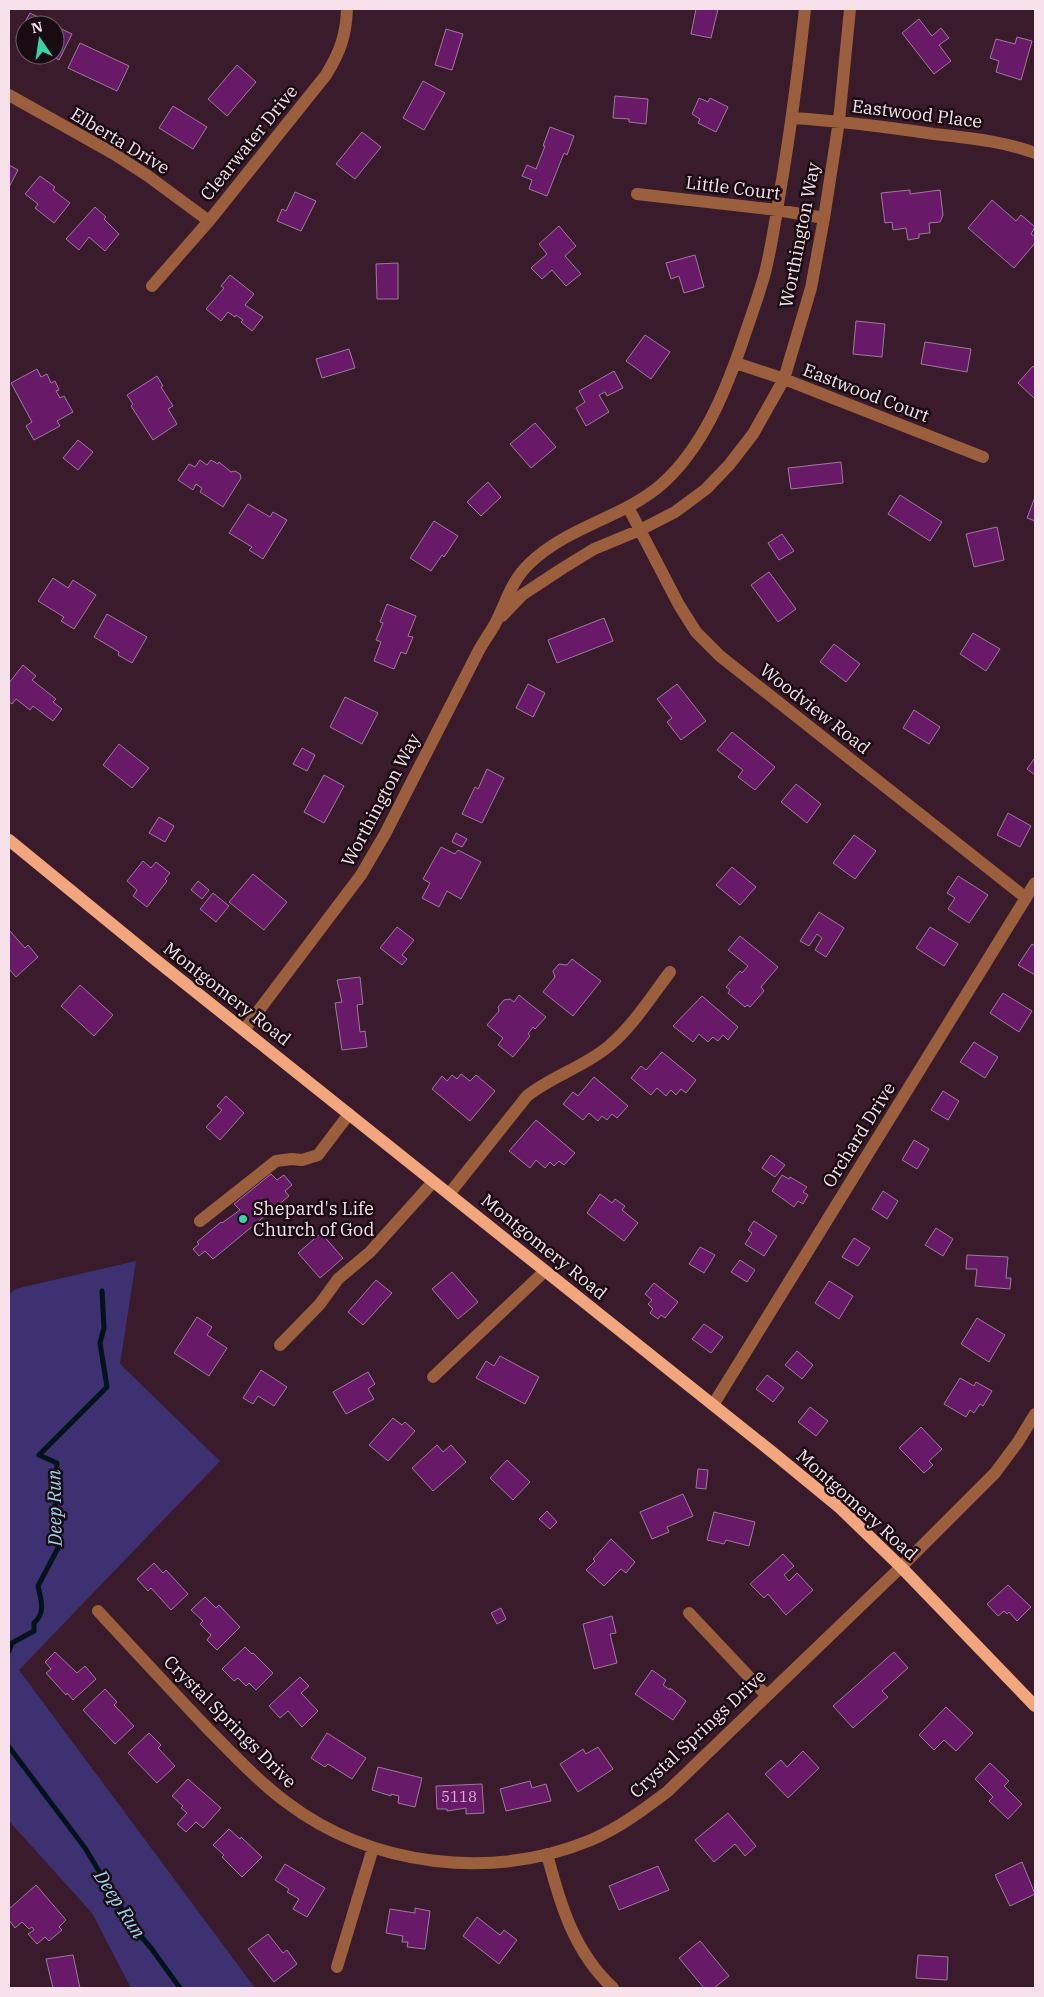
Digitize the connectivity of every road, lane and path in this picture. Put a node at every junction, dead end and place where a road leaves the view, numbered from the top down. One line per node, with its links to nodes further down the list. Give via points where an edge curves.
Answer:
1 (347, 9): 11 (street, Clearwater Drive, via 344,37 326,75)
2 (805, 9): 5 (street, Worthington Way)
3 (850, 9): 6 (street, Worthington Way)
4 (9, 95): 11 (street, Elberta Drive, via 114,154)
5 (793, 118): 6 (street, Eastwood Place); 9 (street, Worthington Way)
6 (839, 121): 7 (street, Eastwood Place, via 989,141); 10 (street, Worthington Way)
7 (1035, 153)
8 (637, 194): 9 (street, Little Court)
9 (777, 210): 10 (street, Little Court); 13 (street, Worthington Way, via 765,272)
10 (824, 218): 14 (street, Worthington Way, via 811,288)
11 (209, 221): 12 (street, Clearwater Drive)
12 (152, 286)
13 (736, 363): 14 (street, Eastwood Court); 16 (street, Worthington Way, via 718,404 681,464 661,484)
14 (784, 379): 15 (street, Eastwood Court); 17 (street, Worthington Way, via 753,434 706,490 675,512)
15 (983, 457)
16 (628, 507): 17 (street, Woodview Road); 18 (street, Worthington Way, via 580,528 528,565 512,585)
17 (640, 530): 18 (street, Worthington Way, via 594,549 538,583); 21 (street, Woodview Road, via 696,632 720,656)
18 (495, 624): 23 (street, Worthington Way, via 361,875)
19 (9, 840): 23 (main road, Montgomery Road)
20 (1035, 883): 21 (street, Orchard Drive)
21 (1026, 898): 31 (street, Orchard Drive)
22 (670, 972): 26 (street, via 622,1034 608,1047 527,1096)
23 (244, 1030): 24 (main road, Montgomery Road)
24 (349, 1114): 25 (main road, Montgomery Road); 27 (street, via 318,1155 302,1160 276,1161)
25 (433, 1182): 26 (main road, Montgomery Road); 29 (street, via 370,1252 338,1279 320,1304)
26 (449, 1194): 28 (main road, Montgomery Road)
27 (200, 1221)
28 (545, 1271): 30 (street); 31 (main road, Montgomery Road)
29 (280, 1345)
30 (433, 1377)
31 (713, 1405): 33 (main road, Montgomery Road, via 839,1507)
32 (1035, 1414): 33 (street, Crystal Springs Drive, via 995,1473)
33 (900, 1567): 36 (street, Crystal Springs Drive); 37 (main road, Montgomery Road)
34 (98, 1611): 38 (street, Crystal Springs Drive, via 266,1786 312,1820)
35 (689, 1613): 36 (street)
36 (766, 1695): 39 (street, Crystal Springs Drive, via 667,1792 636,1816 591,1839)
37 (1035, 1706)
38 (373, 1848): 39 (street, Crystal Springs Drive, via 451,1863 492,1863); 40 (street)
39 (547, 1854): 41 (street, via 559,1901 571,1931 589,1960)
40 (338, 1967)
41 (613, 1988)

